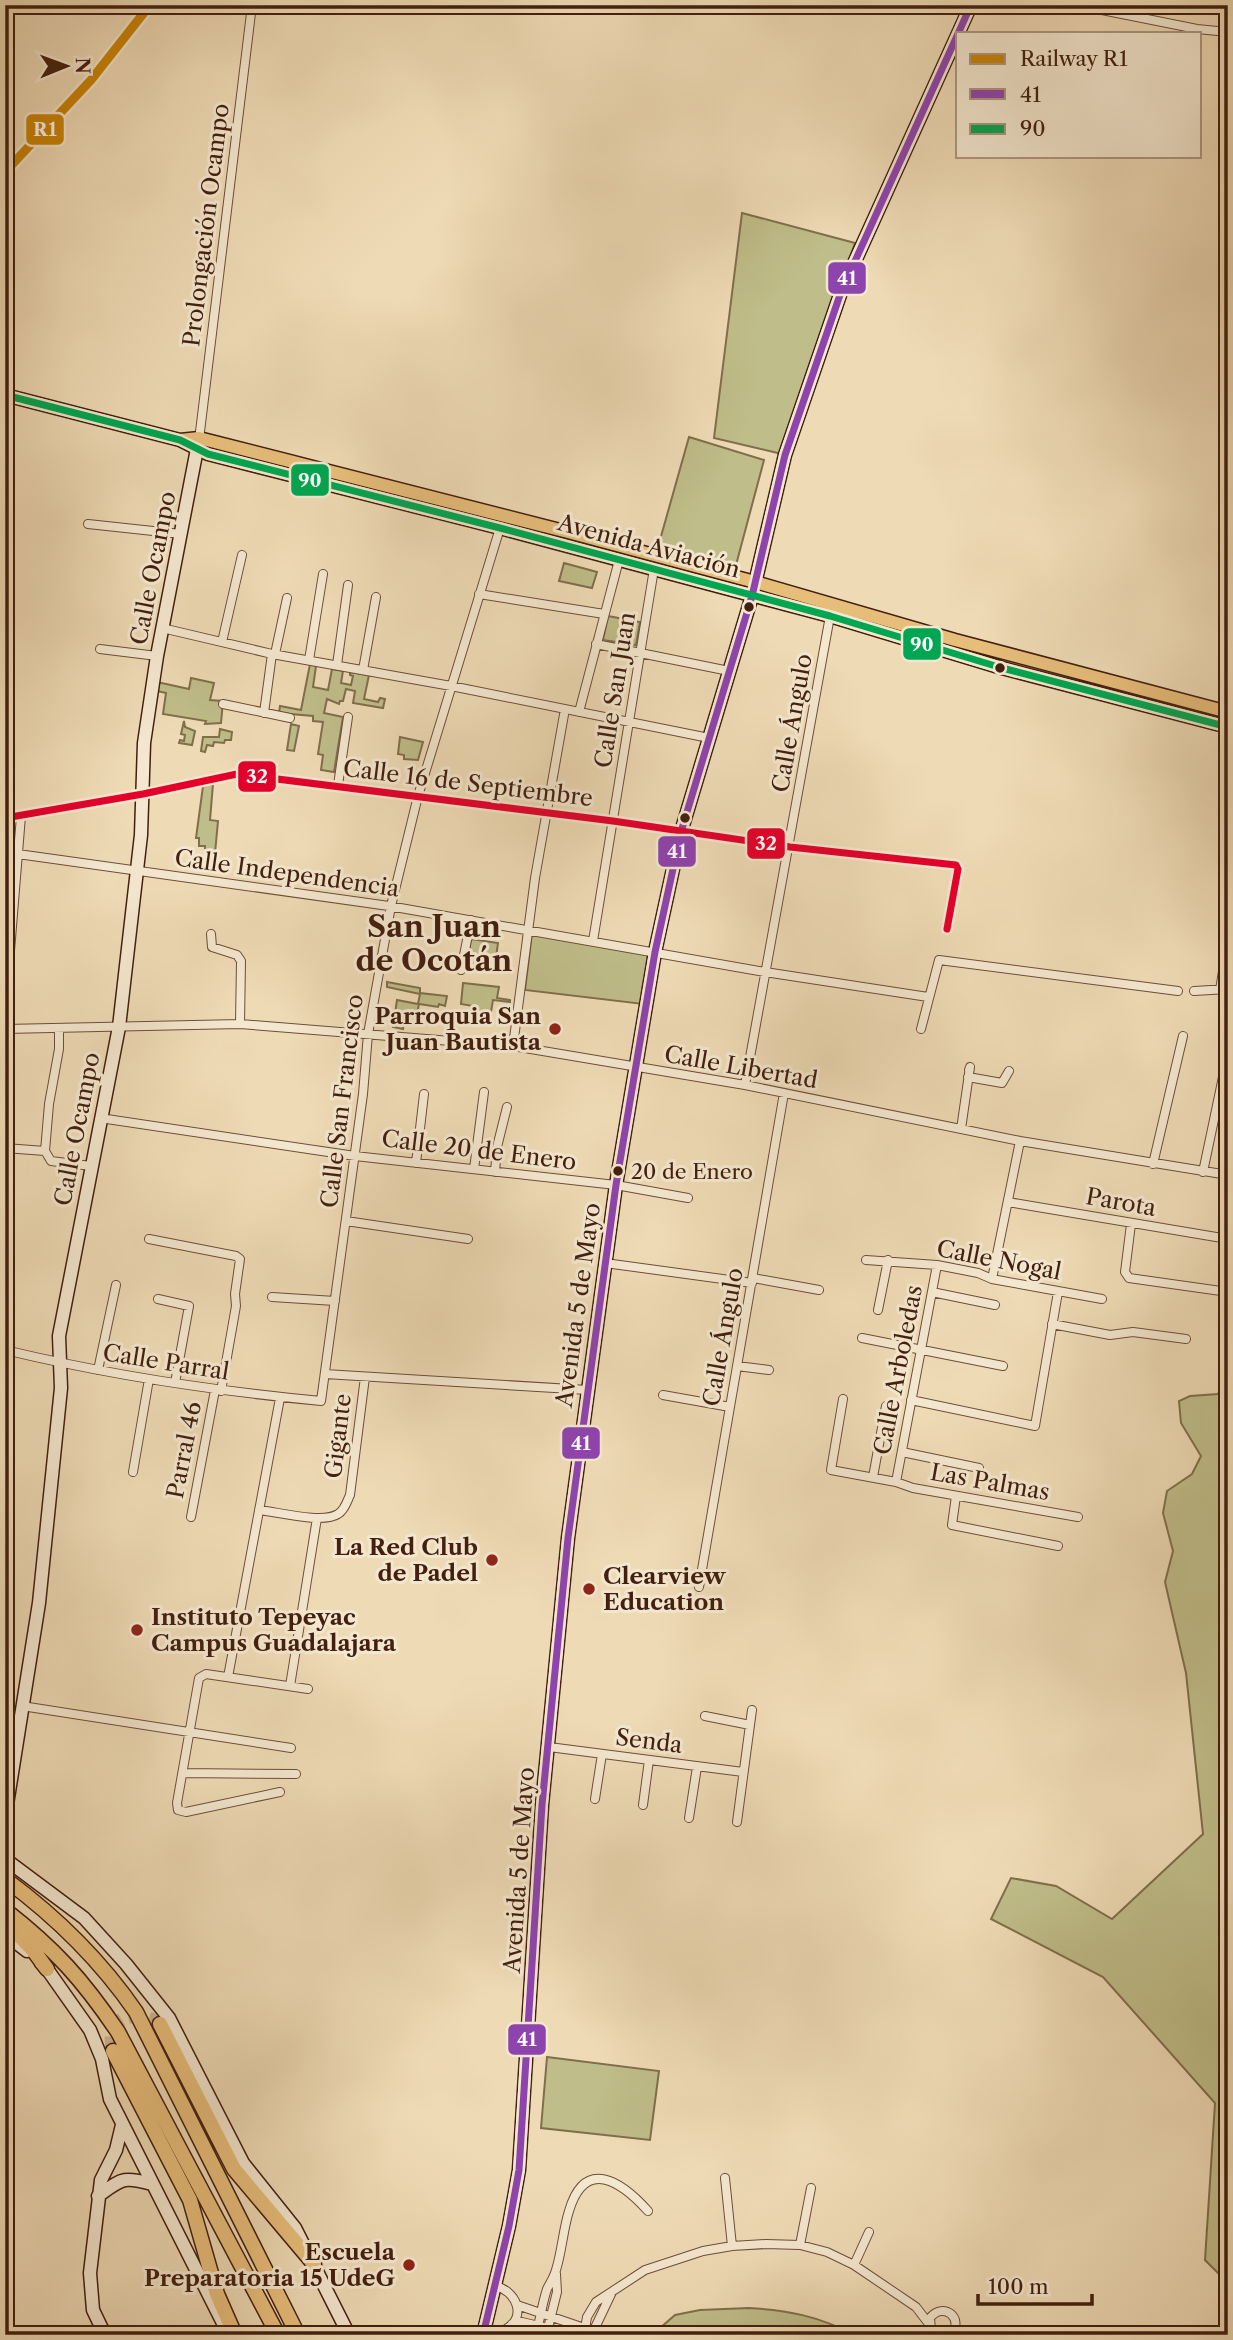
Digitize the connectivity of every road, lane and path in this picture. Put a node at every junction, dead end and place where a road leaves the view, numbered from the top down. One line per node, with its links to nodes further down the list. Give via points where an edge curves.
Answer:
1 (252, 5): 8 (street, Prolongación Ocampo)
2 (971, 5): 4 (main road, Avenida 5 de Mayo)
3 (1077, 5): 5 (street)
4 (959, 32)
5 (1228, 32)
6 (956, 38): 16 (main road, Avenida 5 de Mayo, via 841,292 785,455)
7 (5, 395): 8 (main road, Avenida Aviación)
8 (198, 444): 10 (main road, Avenida Aviación); 11 (main road, Calle Ocampo); 16 (main road, Avenida Aviación, via 388,485)
9 (88, 524): 11 (street)
10 (500, 528): 13 (main road, Avenida Aviación); 18 (street, Calle San Francisco)
11 (181, 534): 24 (main road, Calle Ocampo)
12 (242, 555): 25 (street)
13 (618, 560): 14 (main road, Avenida Aviación); 22 (street)
14 (654, 569): 19 (main road, Avenida Aviación); 28 (street, Calle San Juan)
15 (323, 574): 32 (street)
16 (755, 582): 19 (main road, Avenida 5 de Mayo); 30 (main road, Avenida Aviación)
17 (348, 585): 33 (street)
18 (479, 594): 22 (street); 37 (street, Calle San Francisco)
19 (752, 596): 23 (main road, Avenida Aviación); 36 (main road, Avenida 5 de Mayo)
20 (376, 597): 35 (street)
21 (287, 598): 29 (street)
22 (604, 614): 26 (street)
23 (830, 616): 34 (main road, Avenida Aviación); 56 (street, Calle Ángulo)
24 (162, 628): 25 (street); 31 (main road, Calle Ocampo)
25 (222, 642): 29 (street)
26 (596, 644): 28 (street); 40 (street)
27 (100, 649): 31 (street)
28 (640, 653): 36 (street); 45 (street, Calle San Juan)
29 (274, 654): 32 (street); 42 (street)
30 (1006, 654): 34 (main road); 41 (main road, Avenida Aviación)
31 (157, 656): 49 (main road, Calle Ocampo, via 142,766)
32 (309, 660): 33 (street)
33 (337, 665): 35 (street)
34 (1002, 668): 46 (main road, Avenida Aviación)
35 (363, 670): 37 (street)
36 (729, 671): 47 (main road, Avenida 5 de Mayo)
37 (451, 686): 39 (street); 50 (street, Calle San Francisco)
38 (223, 704): 42 (street)
39 (565, 709): 40 (street); 51 (street)
40 (579, 712): 45 (street)
41 (1228, 712)
42 (264, 713): 44 (street)
43 (348, 717): 48 (street)
44 (290, 718)
45 (629, 722): 47 (street); 54 (street, Calle San Juan)
46 (1228, 727)
47 (709, 738): 55 (main road, Avenida 5 de Mayo)
48 (338, 785): 49 (street, Calle 16 de Septiembre, via 237,774); 50 (street, Calle 16 de Septiembre)
49 (143, 794): 52 (street, Calle 16 de Septiembre); 58 (main road, Calle Ocampo)
50 (418, 796): 51 (street, Calle 16 de Septiembre); 59 (street, Calle San Francisco)
51 (546, 813): 54 (street, Calle 16 de Septiembre); 62 (street)
52 (21, 816): 53 (street, Calle 16 de Septiembre); 57 (street)
53 (5, 818)
54 (613, 821): 55 (street, Calle 16 de Septiembre); 65 (street, Calle San Juan)
55 (681, 832): 56 (street, Calle 16 de Septiembre); 66 (main road, Avenida 5 de Mayo)
56 (790, 847): 61 (street, Calle 16 de Septiembre, via 956,865); 68 (street, Calle Ángulo)
57 (18, 854): 58 (street, Calle Independencia); 73 (street)
58 (137, 871): 59 (street, Calle Independencia); 75 (main road, Calle Ocampo)
59 (391, 906): 60 (street, Calle Independencia); 79 (street, Calle San Francisco)
60 (471, 920): 62 (street, Calle Independencia); 67 (street)
61 (947, 929)
62 (529, 930): 65 (street, Calle Independencia); 81 (street)
63 (211, 934): 74 (street, via 212,947 237,955 241,961)
64 (1228, 940): 69 (street)
65 (593, 941): 66 (street, Calle Independencia)
66 (655, 952): 68 (street, Calle Independencia); 83 (main road, Avenida 5 de Mayo)
67 (461, 970)
68 (765, 972): 72 (street, Calle Independencia); 85 (street, Calle Ángulo)
69 (1224, 990): 71 (street)
70 (1178, 991): 72 (street, via 944,959 936,964)
71 (1195, 991)
72 (928, 997): 78 (street)
73 (5, 1012)
74 (240, 1024): 75 (street, Calle Libertad); 79 (street, Calle Libertad)
75 (119, 1027): 76 (street, Calle Libertad); 90 (main road, Calle Ocampo)
76 (58, 1028): 77 (street, Calle Libertad); 94 (street)
77 (5, 1029)
78 (921, 1029)
79 (368, 1034): 81 (street, Calle Libertad); 95 (street, Calle San Francisco)
80 (1183, 1036): 97 (street)
81 (513, 1046): 83 (street, Calle Libertad)
82 (1228, 1053): 101 (street)
83 (635, 1068): 85 (street, Calle Libertad); 103 (main road, Avenida 5 de Mayo)
84 (1009, 1071): 91 (street, via 1002,1083 969,1074)
85 (745, 1085): 87 (street, Calle Libertad)
86 (484, 1092): 99 (street)
87 (784, 1093): 91 (street, Calle Libertad); 116 (street, Calle Ángulo)
88 (424, 1094): 96 (street)
89 (507, 1107): 100 (street)
90 (100, 1118): 95 (street, Calle 20 de Enero); 98 (main road, Calle Ocampo)
91 (961, 1129): 92 (street, Calle Libertad)
92 (1020, 1141): 97 (street, Calle Libertad); 105 (street)
93 (5, 1148): 94 (street)
94 (45, 1151): 98 (street, via 51,1161)
95 (355, 1156): 96 (street, Calle 20 de Enero); 106 (street, Calle San Francisco)
96 (416, 1163): 99 (street, Calle 20 de Enero)
97 (1153, 1164): 101 (street, Calle Libertad)
98 (91, 1166): 133 (main road, Calle Ocampo, via 59,1336)
99 (474, 1169): 100 (street, Calle 20 de Enero)
100 (495, 1172): 103 (street, Calle 20 de Enero)
101 (1203, 1172): 102 (street, Calle Libertad)
102 (1228, 1175)
103 (616, 1185): 104 (street, Calle 20 de Enero); 113 (main road, Avenida 5 de Mayo)
104 (688, 1198)
105 (1008, 1202): 107 (street, Parota); 115 (street)
106 (346, 1221): 109 (street); 125 (street, Calle San Francisco)
107 (1131, 1224): 110 (street, Parota); 121 (street, via 1125,1272 1129,1279)
108 (149, 1239): 142 (street, Parral 46, via 240,1259 236,1306)
109 (468, 1239)
110 (1228, 1239)
111 (866, 1260): 112 (street, Calle Nogal)
112 (888, 1260): 114 (street, Calle Nogal); 127 (street)
113 (605, 1263): 116 (street); 143 (main road, Avenida 5 de Mayo)
114 (937, 1265): 115 (street, Calle Nogal); 119 (street, Calle Arboledas)
115 (992, 1279): 120 (street, Calle Nogal)
116 (752, 1280): 118 (street); 134 (street, Calle Ángulo)
117 (116, 1284): 136 (street)
118 (818, 1290)
119 (932, 1292): 126 (street); 131 (street, Calle Arboledas)
120 (1058, 1292): 124 (street, Calle Nogal); 128 (street)
121 (1228, 1292)
122 (272, 1297): 125 (street)
123 (158, 1299): 141 (street, via 189,1306)
124 (1102, 1299)
125 (335, 1301): 138 (street, Calle San Francisco)
126 (995, 1305)
127 (878, 1310)
128 (1052, 1324): 130 (street, via 1110,1335 1133,1332); 147 (street, via 1035,1426)
129 (862, 1338): 131 (street)
130 (1186, 1339)
131 (923, 1349): 135 (street); 147 (street, Calle Arboledas)
132 (5, 1350): 133 (street, Calle Parral)
133 (59, 1363): 136 (street, Calle Parral); 166 (main road, Calle Ocampo, via 61,1388 39,1603)
134 (737, 1366): 137 (street); 149 (street, Calle Ángulo)
135 (1003, 1366)
136 (98, 1370): 140 (street, Calle Parral)
137 (769, 1370)
138 (325, 1374): 139 (street); 148 (street, Calle San Francisco)
139 (365, 1377): 143 (street); 160 (street, Gigante, via 350,1495 338,1514)
140 (149, 1379): 141 (street, Calle Parral); 153 (street)
141 (175, 1383): 142 (street, Calle Parral)
142 (218, 1390): 145 (street, Calle Parral); 158 (street, Parral 46)
143 (588, 1390): 171 (main road, Avenida 5 de Mayo, via 568,1538)
144 (663, 1395): 149 (street)
145 (280, 1398): 148 (street, Calle Parral); 157 (street)
146 (844, 1399): 154 (street, Las Palmas, via 831,1470)
147 (911, 1400): 151 (street, Calle Arboledas)
148 (321, 1401)
149 (730, 1406): 162 (street, Calle Ángulo)
150 (886, 1406): 154 (street)
151 (902, 1452): 152 (street); 155 (street, Calle Arboledas)
152 (979, 1468)
153 (133, 1472)
154 (873, 1477): 155 (street, Las Palmas)
155 (896, 1482): 156 (street, Las Palmas)
156 (956, 1496): 159 (street, Las Palmas); 161 (street, via 952,1525)
157 (259, 1510): 160 (street); 163 (street)
158 (191, 1517)
159 (1078, 1517)
160 (317, 1518): 164 (street)
161 (1058, 1546)
162 (699, 1587)
163 (228, 1676): 164 (street); 170 (street, via 206,1674 199,1678)
164 (290, 1686): 165 (street)
165 (308, 1689)
166 (22, 1706): 170 (street); 182 (main road, Calle Ocampo)
167 (752, 1710): 169 (street)
168 (705, 1716): 169 (street)
169 (750, 1725): 176 (street)
170 (190, 1734): 172 (street); 177 (street)
171 (549, 1747): 173 (street, Senda); 194 (main road, Avenida 5 de Mayo)
172 (290, 1748)
173 (602, 1754): 174 (street, Senda); 180 (street)
174 (649, 1760): 175 (street, Senda); 181 (street)
175 (697, 1767): 176 (street, Senda); 183 (street)
176 (743, 1772): 184 (street)
177 (183, 1773): 178 (street); 179 (street, via 177,1803 178,1810 187,1812)
178 (296, 1774)
179 (280, 1792)
180 (595, 1799)
181 (643, 1805)
182 (5, 1817)
183 (689, 1818)
184 (737, 1822)
185 (5, 1859): 203 (main road, via 84,1918 169,2018 243,2163 295,2228)
186 (5, 1879): 222 (highway, via 92,1956 136,2012)
187 (5, 1910): 221 (highway, via 69,1966 118,2032)
188 (5, 1921): 190 (highway)
189 (5, 1934): 190 (main road)
190 (47, 1969): 193 (main road, via 90,2030)
191 (159, 2024): 203 (highway, via 234,2169)
192 (113, 2051): 220 (highway, via 190,2200)
193 (122, 2125): 196 (main road); 198 (main road)
194 (521, 2131): 206 (main road, Avenida 5 de Mayo, via 509,2226); 218 (main road, Avenida 5 de Mayo)
195 (725, 2178): 202 (street)
196 (152, 2184): 198 (main road, via 120,2180); 220 (main road)
197 (811, 2188): 201 (street)
198 (98, 2196): 219 (main road, via 90,2291)
199 (648, 2211): 205 (street, via 614,2181 587,2182 569,2209)
200 (869, 2232): 204 (street)
201 (800, 2245): 202 (street); 204 (street)
202 (732, 2246): 217 (street, via 658,2264 626,2280 596,2302)
203 (314, 2264): 223 (main road)
204 (854, 2264): 208 (street)
205 (556, 2271): 210 (street); 211 (street)
206 (495, 2286): 207 (street, via 511,2294); 218 (main road, Avenida 5 de Mayo)
207 (517, 2305): 210 (street); 213 (street)
208 (916, 2307): 209 (street); 214 (street)
209 (939, 2311): 212 (street, via 950,2312); 214 (street)
210 (541, 2314): 211 (street); 215 (street)
211 (551, 2316): 216 (street); 217 (street)
212 (956, 2322): 226 (street); 227 (street)
213 (512, 2324): 215 (street); 218 (street, via 502,2331)
214 (929, 2324): 225 (street)
215 (538, 2326): 216 (street)
216 (548, 2329): 224 (street)
217 (588, 2332)
218 (480, 2334)
219 (105, 2335)
220 (232, 2335)
221 (278, 2335)
222 (298, 2335)
223 (349, 2335)
224 (577, 2335)
225 (934, 2335)
226 (951, 2335)
227 (964, 2335)

